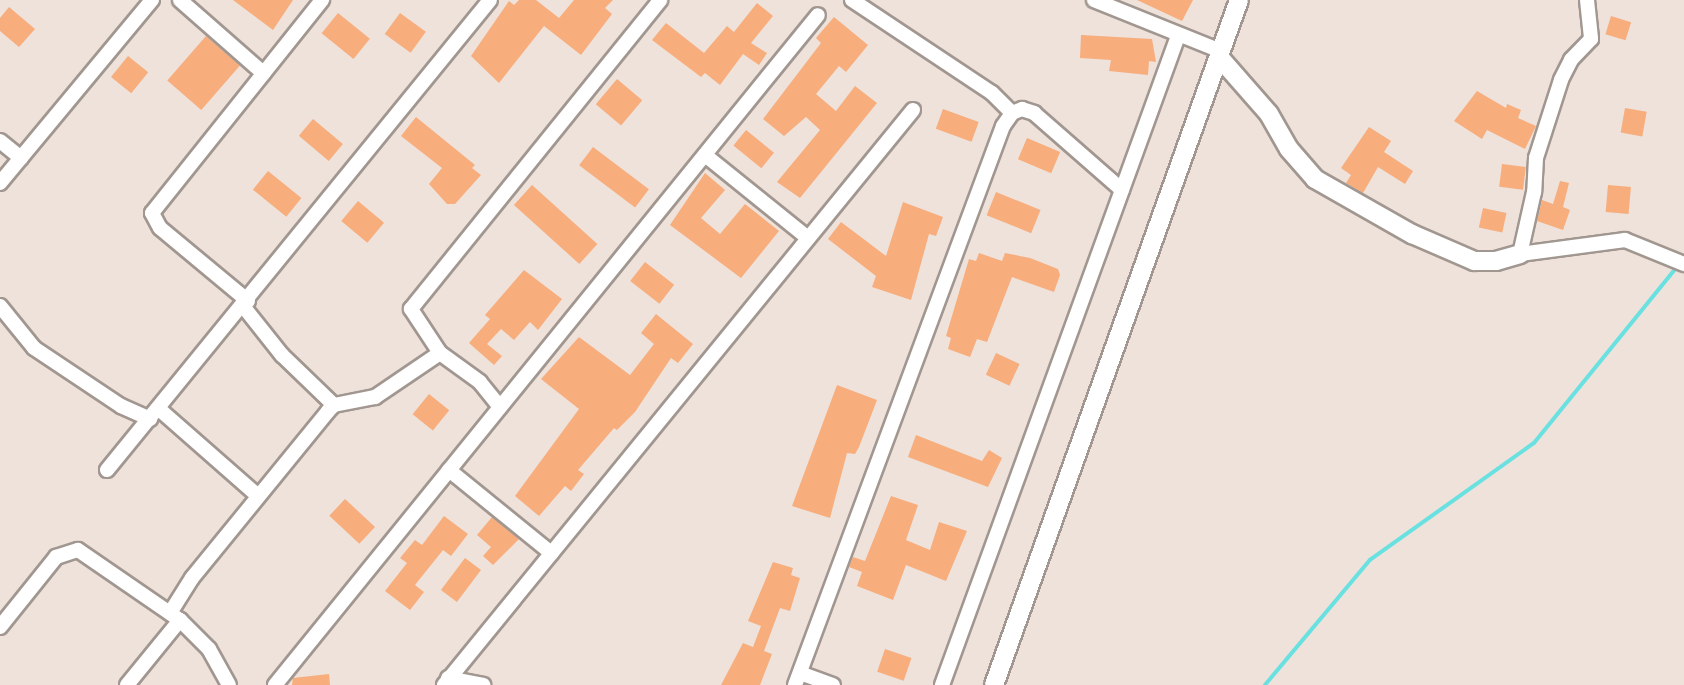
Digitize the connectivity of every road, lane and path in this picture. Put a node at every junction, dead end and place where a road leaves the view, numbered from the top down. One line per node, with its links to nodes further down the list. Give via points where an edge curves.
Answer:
1 (152, 0): 18 (street)
2 (180, 0): 13 (street)
3 (322, 0): 13 (street)
4 (491, 0): 24 (street)
5 (660, 0): 26 (street, via 416,300 411,309)
6 (852, 0): 15 (street, via 992,93)
7 (1094, 0): 11 (street)
8 (1239, 0): 12 (street)
9 (1587, 0): 22 (street, via 1591,39 1571,60 1561,80 1536,158 1534,192)
10 (818, 15): 17 (street)
11 (1178, 36): 12 (street); 20 (street)
12 (1221, 55): 22 (street, via 1315,178 1412,234 1474,261); 44 (street)
13 (263, 73): 24 (street, via 152,214 160,228)
14 (913, 110): 21 (street)
15 (1012, 113): 20 (street, via 1022,109 1034,113); 36 (street, via 973,200)
16 (0, 141): 18 (street)
17 (705, 155): 21 (street); 28 (street)
18 (21, 158): 19 (street)
19 (0, 183)
20 (1122, 190): 43 (street)
21 (808, 238): 33 (street)
22 (1520, 254): 23 (street, via 1625,240)
23 (1684, 264)
24 (245, 303): 27 (street, via 282,355); 29 (street)
25 (0, 306): 29 (street, via 34,348 121,406)
26 (440, 353): 27 (street, via 375,397); 28 (street, via 480,382)
27 (334, 405): 32 (street)
28 (499, 407): 31 (street)
29 (155, 414): 30 (street); 32 (street)
30 (107, 470)
31 (449, 470): 33 (street); 40 (street)
32 (258, 496): 34 (street)
33 (551, 552): 37 (street)
34 (175, 617): 35 (street, via 78,550 56,557); 38 (street); 39 (street, via 209,649)
35 (0, 627)
36 (797, 679): 42 (street)
37 (446, 682): 41 (street)
38 (127, 685)
39 (229, 685)
40 (275, 685)
41 (483, 685)
42 (833, 685)
43 (942, 685)
44 (993, 685)

